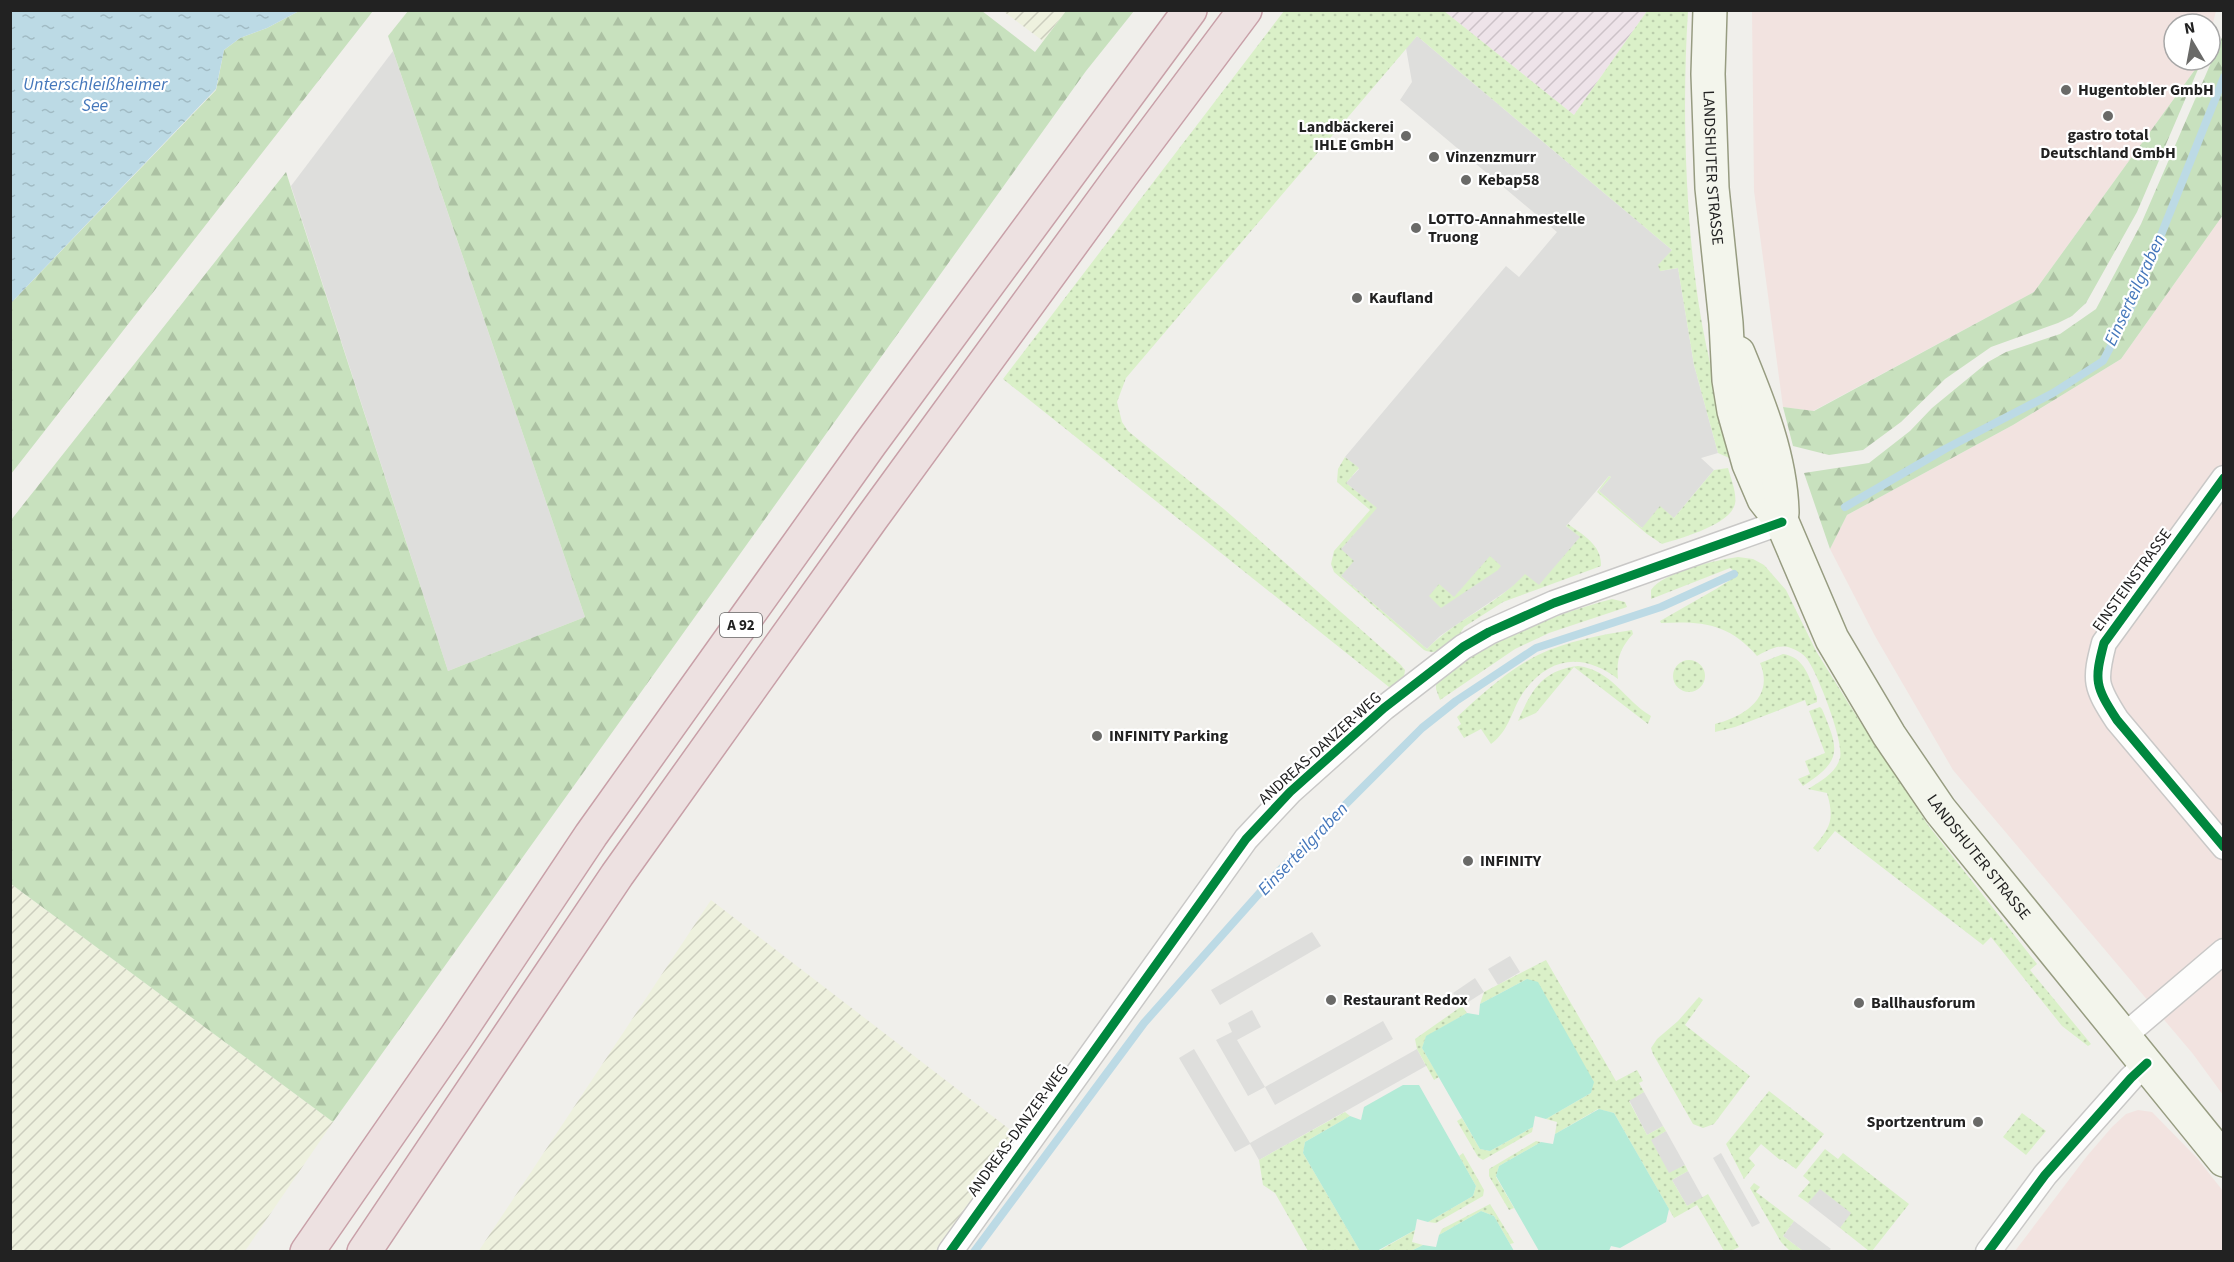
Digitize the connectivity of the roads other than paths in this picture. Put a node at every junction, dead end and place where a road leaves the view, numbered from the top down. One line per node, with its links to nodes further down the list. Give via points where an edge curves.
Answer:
1 (1190, 10): 11 (highway, A 92, via 884,425 591,835)
2 (1245, 10): 12 (highway, A 92, via 892,490 617,875)
3 (1710, 10): 5 (main road, LANDSHUTER STRASSE, via 1712,188 1729,380 1749,464 1764,499)
4 (2223, 478): 6 (street, EINSTEINSTRASSE, via 2104,643 2096,674 2103,699 2117,720)
5 (1782, 522): 8 (main road, LANDSHUTER STRASSE, via 1832,639 1889,735 1983,866); 13 (street, ANDREAS-DANZER-WEG, via 1554,603 1489,632 1463,647 1384,708 1290,792 1246,839)
6 (2223, 847)
7 (2223, 951): 8 (street)
8 (2124, 1036): 9 (main road, LANDSHUTER STRASSE)
9 (2147, 1063): 10 (main road, LANDSHUTER STRASSE); 14 (street, via 2045,1174)
10 (2223, 1160)
11 (308, 1251)
12 (364, 1251)
13 (950, 1251)
14 (1988, 1251)

